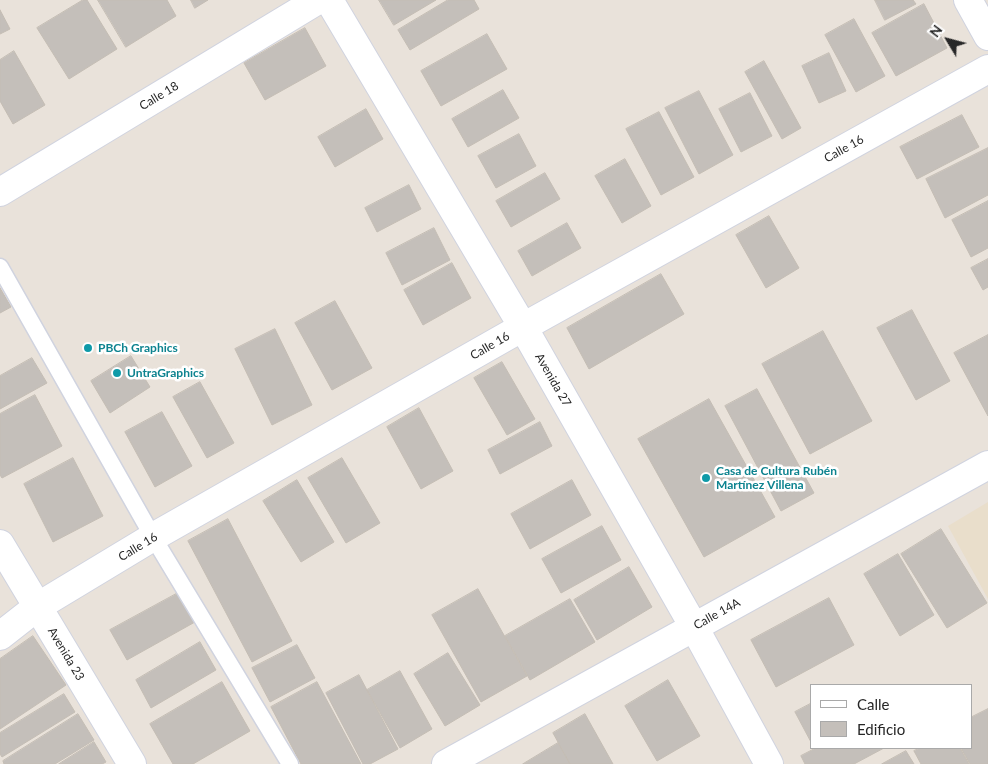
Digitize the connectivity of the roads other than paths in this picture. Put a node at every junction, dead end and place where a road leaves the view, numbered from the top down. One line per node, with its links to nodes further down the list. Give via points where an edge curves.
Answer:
1 (318, 0): 6 (street, Calle 18)
2 (330, 0): 8 (street, Avenida 27)
3 (968, 0): 4 (street)
4 (988, 36)
5 (988, 69): 8 (street, Calle 16)
6 (3, 184)
7 (0, 266): 10 (lane)
8 (523, 327): 10 (street, Calle 16); 13 (street, Avenida 27)
9 (988, 465): 13 (street, Calle 14A)
10 (153, 537): 12 (street, Calle 16); 16 (lane)
11 (0, 544): 12 (street, Avenida 23)
12 (37, 607): 14 (street, Calle 16); 15 (street, Avenida 23)
13 (694, 627): 17 (street, Calle 14A); 18 (street, Avenida 27)
14 (0, 636)
15 (132, 764)
16 (290, 764)
17 (446, 764)
18 (769, 764)

